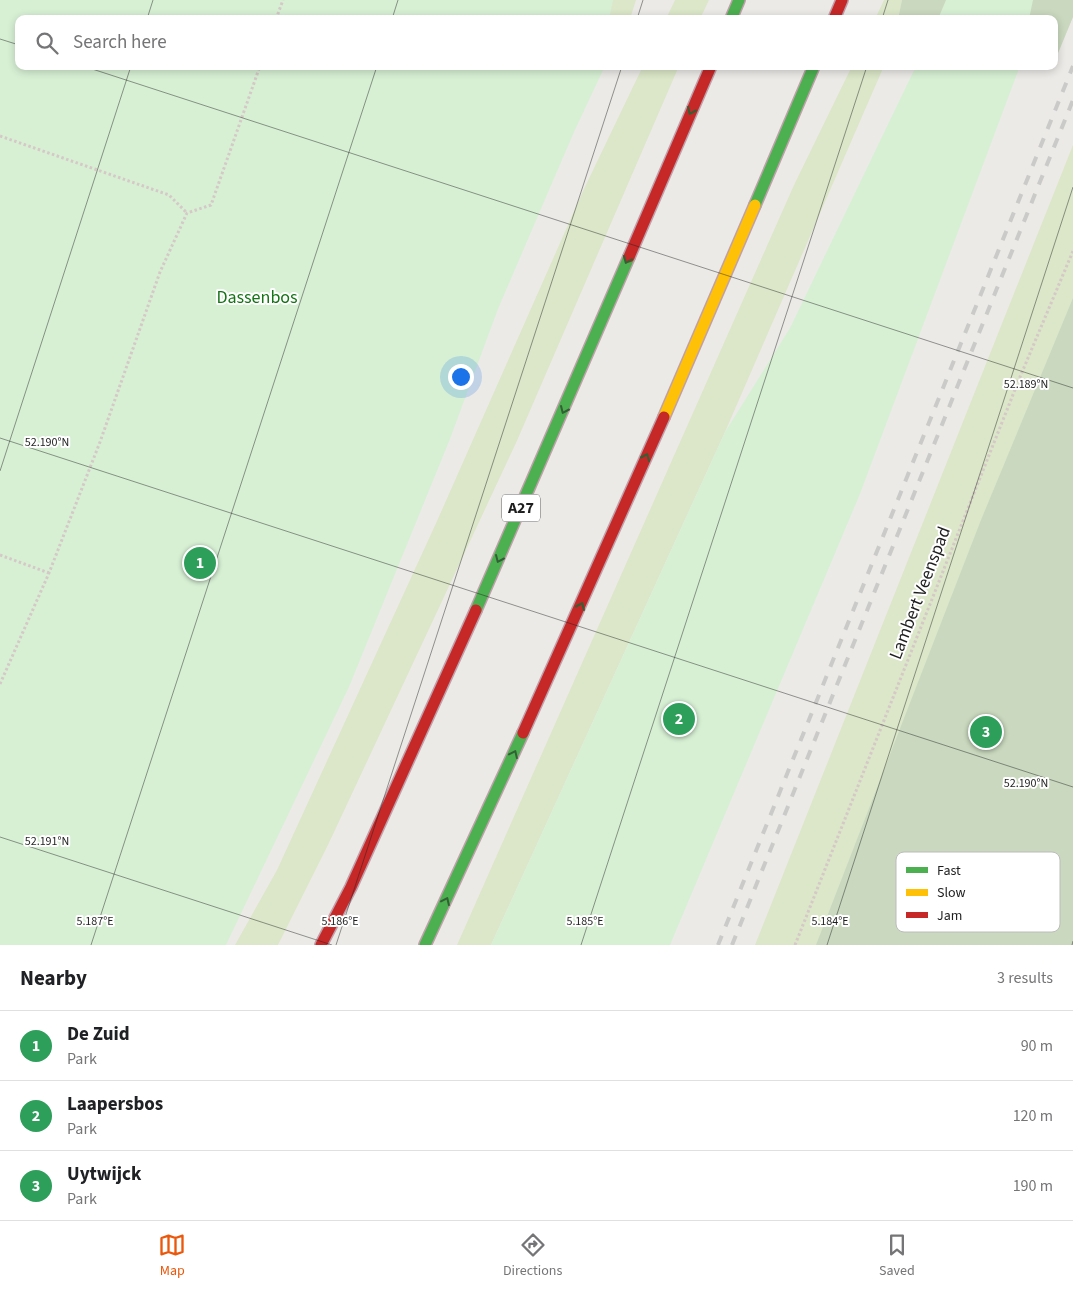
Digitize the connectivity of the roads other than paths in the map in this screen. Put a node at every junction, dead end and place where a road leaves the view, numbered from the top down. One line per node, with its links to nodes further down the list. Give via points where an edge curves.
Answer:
1 (739, 0): 3 (highway)
2 (842, 0): 4 (highway)
3 (733, 15)
4 (836, 15)
5 (709, 70): 7 (highway, A27, one-way to 7, via 465,636 351,887)
6 (812, 70): 8 (highway, one-way to 6, via 550,676)
7 (321, 945)
8 (425, 945)

